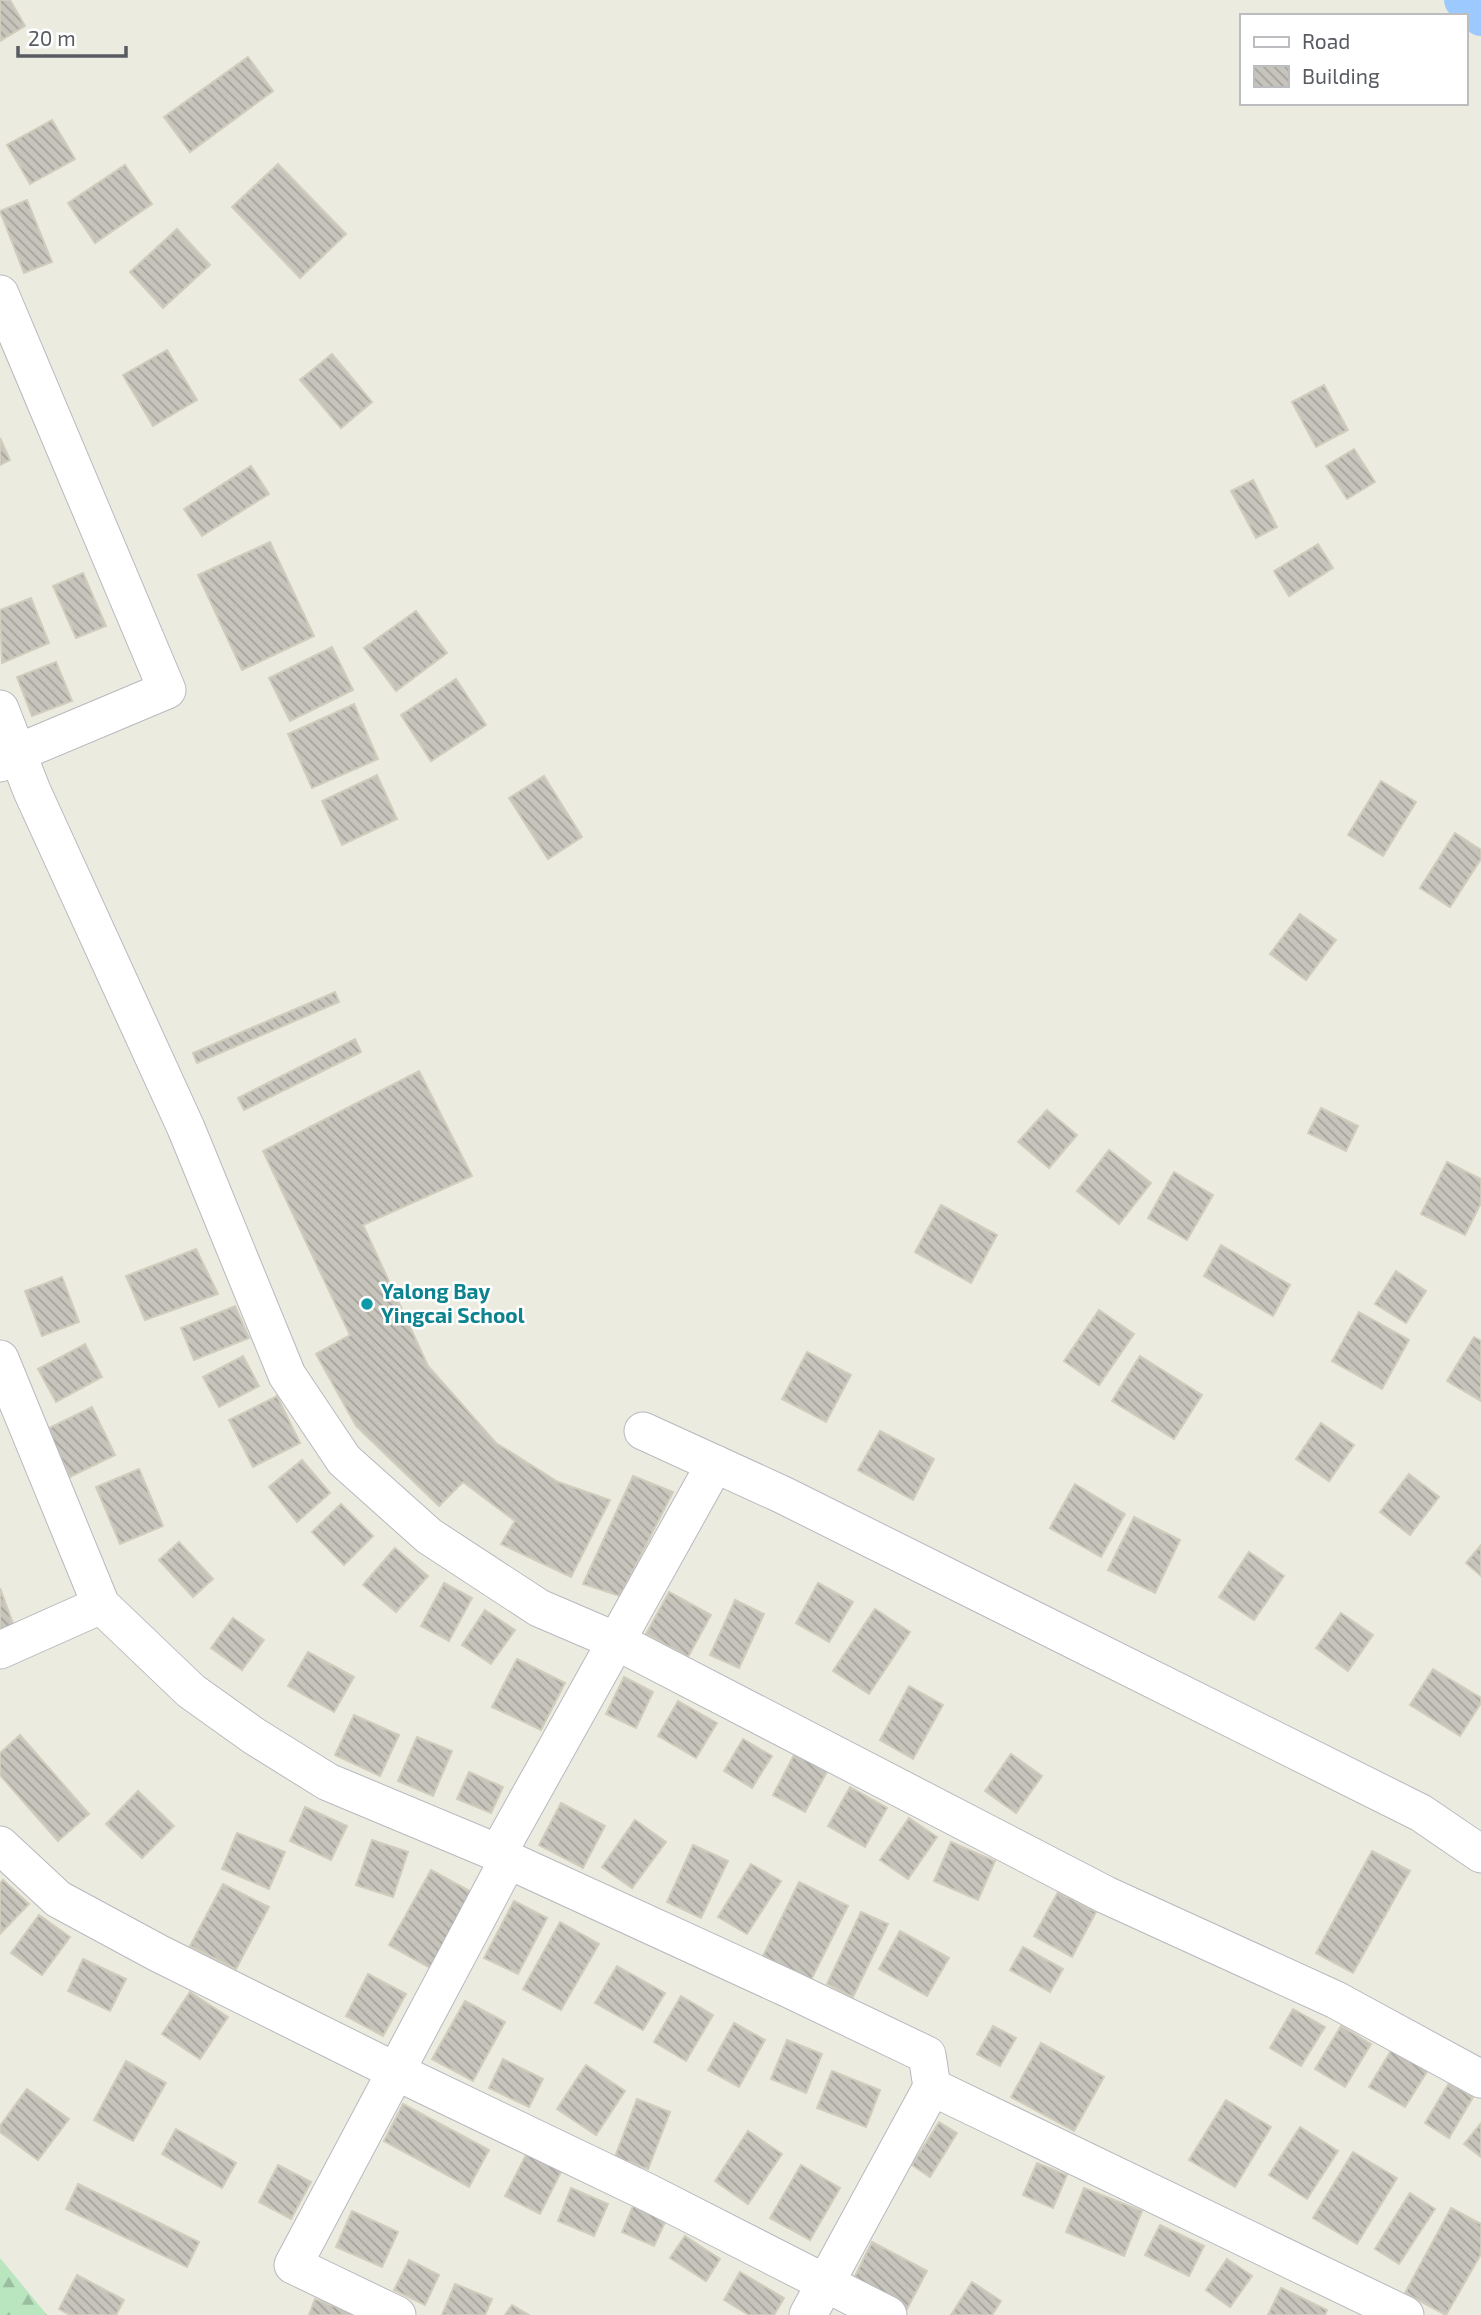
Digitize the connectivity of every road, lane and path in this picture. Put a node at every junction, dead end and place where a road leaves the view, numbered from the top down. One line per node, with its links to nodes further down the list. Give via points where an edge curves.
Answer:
1 (0, 294): 3 (street, via 167,690)
2 (0, 709): 3 (street)
3 (9, 758): 8 (street, via 38,804 186,1128 287,1375 344,1460 429,1536 539,1608)
4 (0, 1359): 7 (street)
5 (643, 1432): 6 (street)
6 (715, 1464): 8 (street); 11 (street, via 1421,1813)
7 (102, 1605): 9 (street); 12 (street, via 191,1692 328,1782)
8 (616, 1641): 12 (street); 14 (street, via 1106,1895 1336,2000)
9 (0, 1650)
10 (0, 1845): 13 (street, via 58,1899)
11 (1481, 1854)
12 (503, 1856): 13 (street); 15 (street, via 927,2055)
13 (397, 2072): 16 (street); 17 (street, via 293,2265)
14 (1481, 2079)
15 (932, 2087): 16 (street); 20 (street)
16 (825, 2283): 18 (street); 19 (street)
17 (397, 2315)
18 (808, 2315)
19 (888, 2315)
20 (1405, 2315)

